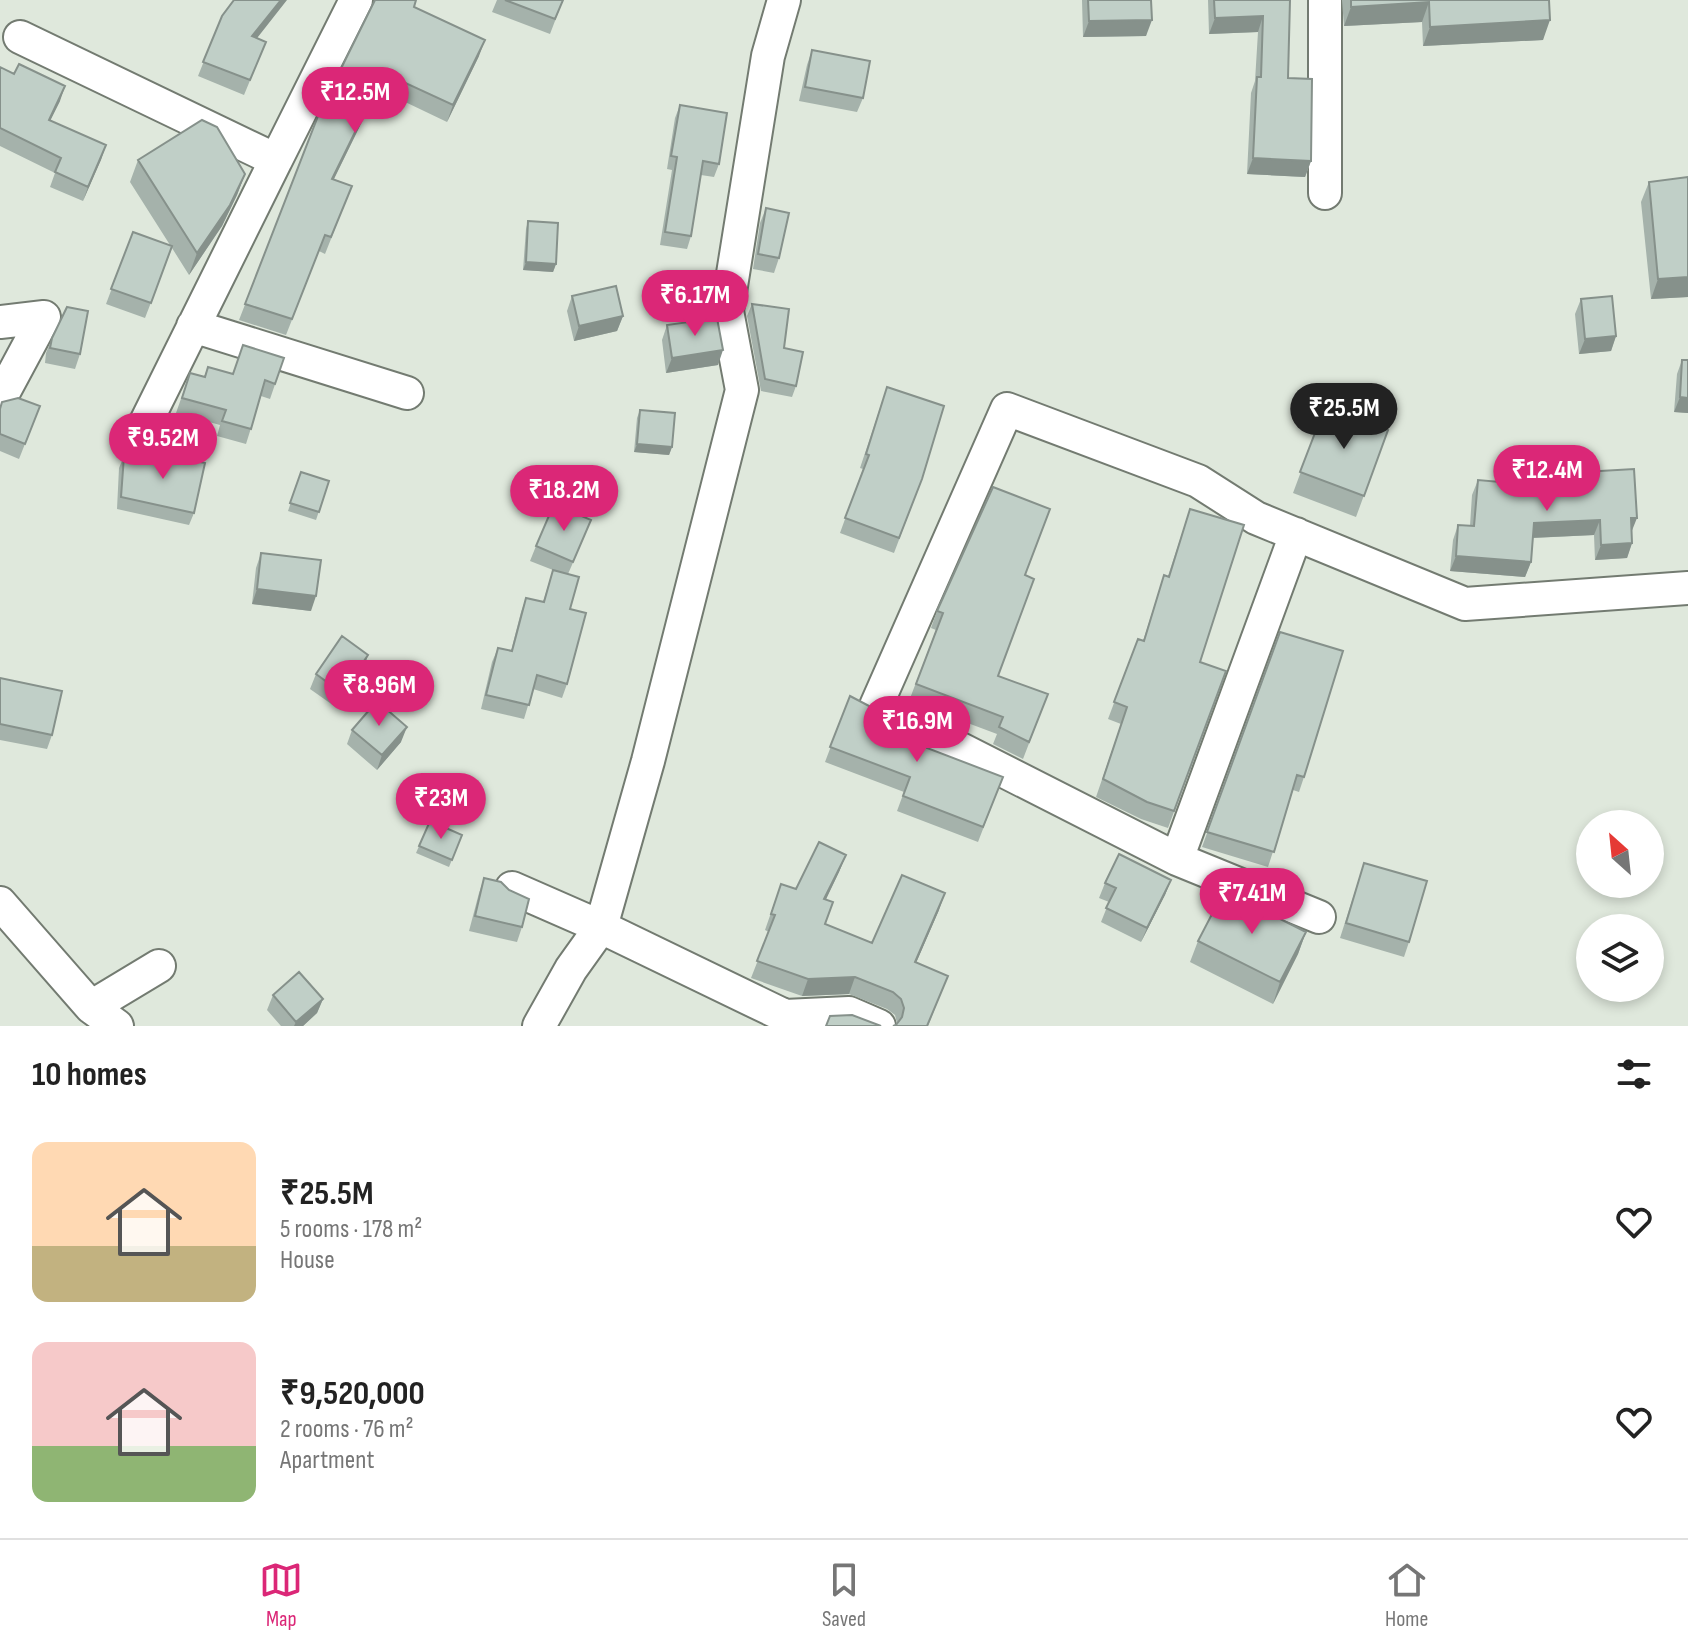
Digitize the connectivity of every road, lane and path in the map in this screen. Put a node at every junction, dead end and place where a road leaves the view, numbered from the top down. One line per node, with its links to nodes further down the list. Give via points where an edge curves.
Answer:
1 (356, 0): 5 (street)
2 (784, 0): 18 (street, via 768,56 727,311 742,390)
3 (1325, 0): 6 (street)
4 (20, 37): 5 (street)
5 (276, 160): 8 (street)
6 (1325, 193)
7 (0, 322): 10 (street, via 44,317)
8 (193, 326): 9 (street); 11 (street)
9 (407, 393)
10 (0, 399)
11 (145, 424)
12 (1296, 534): 13 (street, via 1465,604); 14 (street); 14 (street, via 1256,518 1198,481 1007,409 876,706)
13 (1688, 588)
14 (1177, 859): 17 (street)
15 (512, 888): 18 (street)
16 (0, 903): 20 (street)
17 (1319, 917)
18 (601, 927): 22 (street); 23 (street, via 785,1016 849,1013)
19 (159, 966): 20 (street)
20 (91, 1007): 21 (street)
21 (117, 1026)
22 (539, 1026)
23 (879, 1026)

